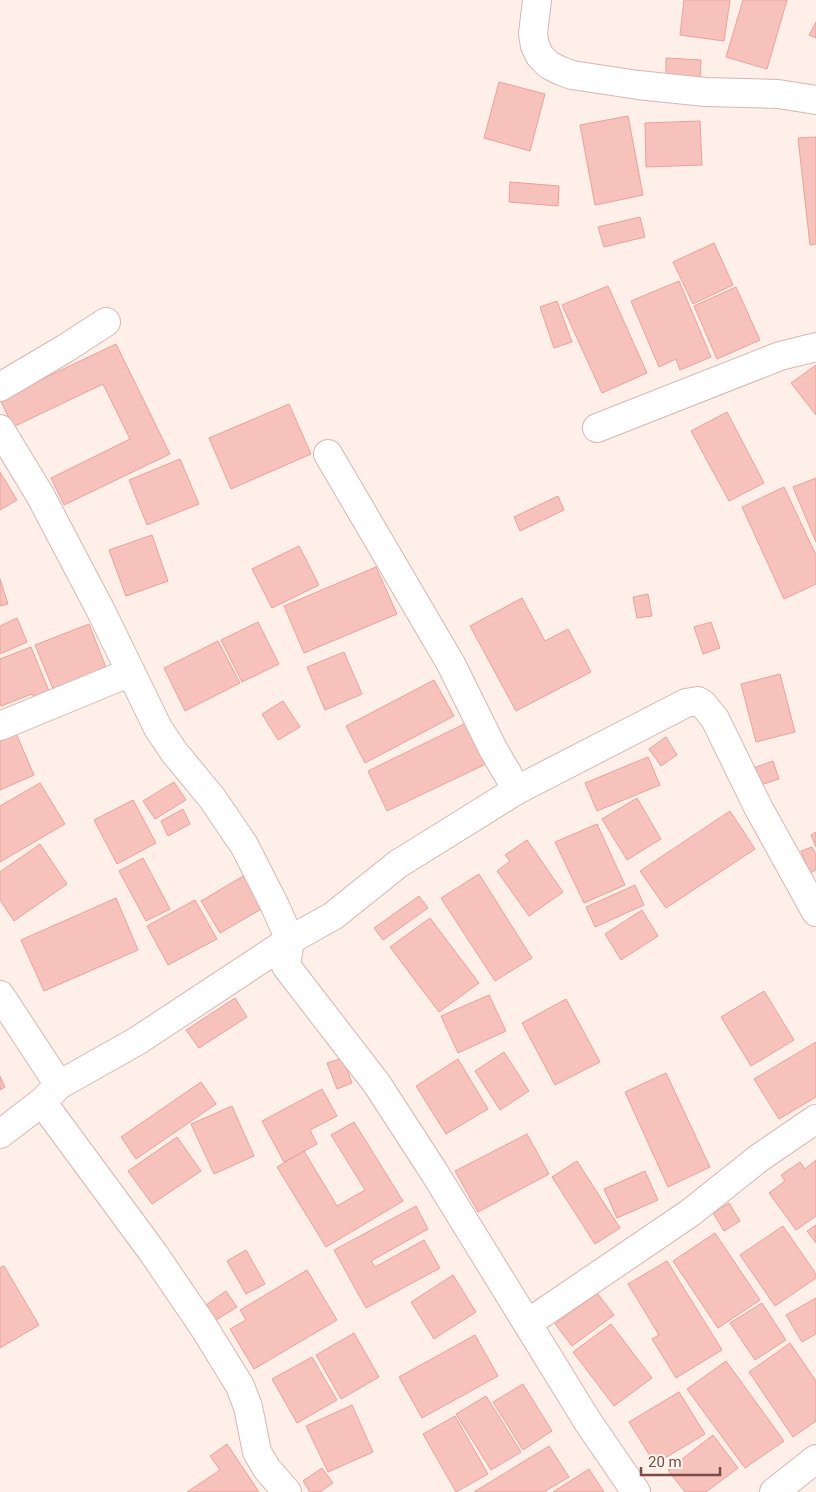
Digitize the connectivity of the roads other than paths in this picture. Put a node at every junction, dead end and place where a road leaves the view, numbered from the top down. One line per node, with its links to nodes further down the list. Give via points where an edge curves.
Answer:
1 (536, 0): 2 (street, via 535,46 548,65 561,72 638,85 705,92 778,94)
2 (816, 100)
3 (106, 322): 5 (street)
4 (816, 347): 6 (street, via 780,356)
5 (0, 387)
6 (598, 428)
7 (0, 429): 9 (street, via 40,495)
8 (328, 454): 11 (street, via 451,664)
9 (131, 672): 10 (street); 13 (street, via 158,728 244,845)
10 (0, 726)
11 (517, 790): 12 (street, via 686,703 698,701 714,719); 13 (street, via 398,864 333,916)
12 (816, 912)
13 (290, 940): 15 (street, via 137,1041); 18 (street, via 286,966 377,1084)
14 (0, 994): 15 (street)
15 (50, 1093): 17 (street); 20 (street, via 240,1386 248,1407 257,1452)
16 (816, 1119): 18 (street, via 759,1158 690,1213)
17 (0, 1134)
18 (528, 1323): 21 (street, via 588,1422)
19 (816, 1459): 22 (street)
20 (287, 1492)
21 (636, 1492)
22 (774, 1492)

